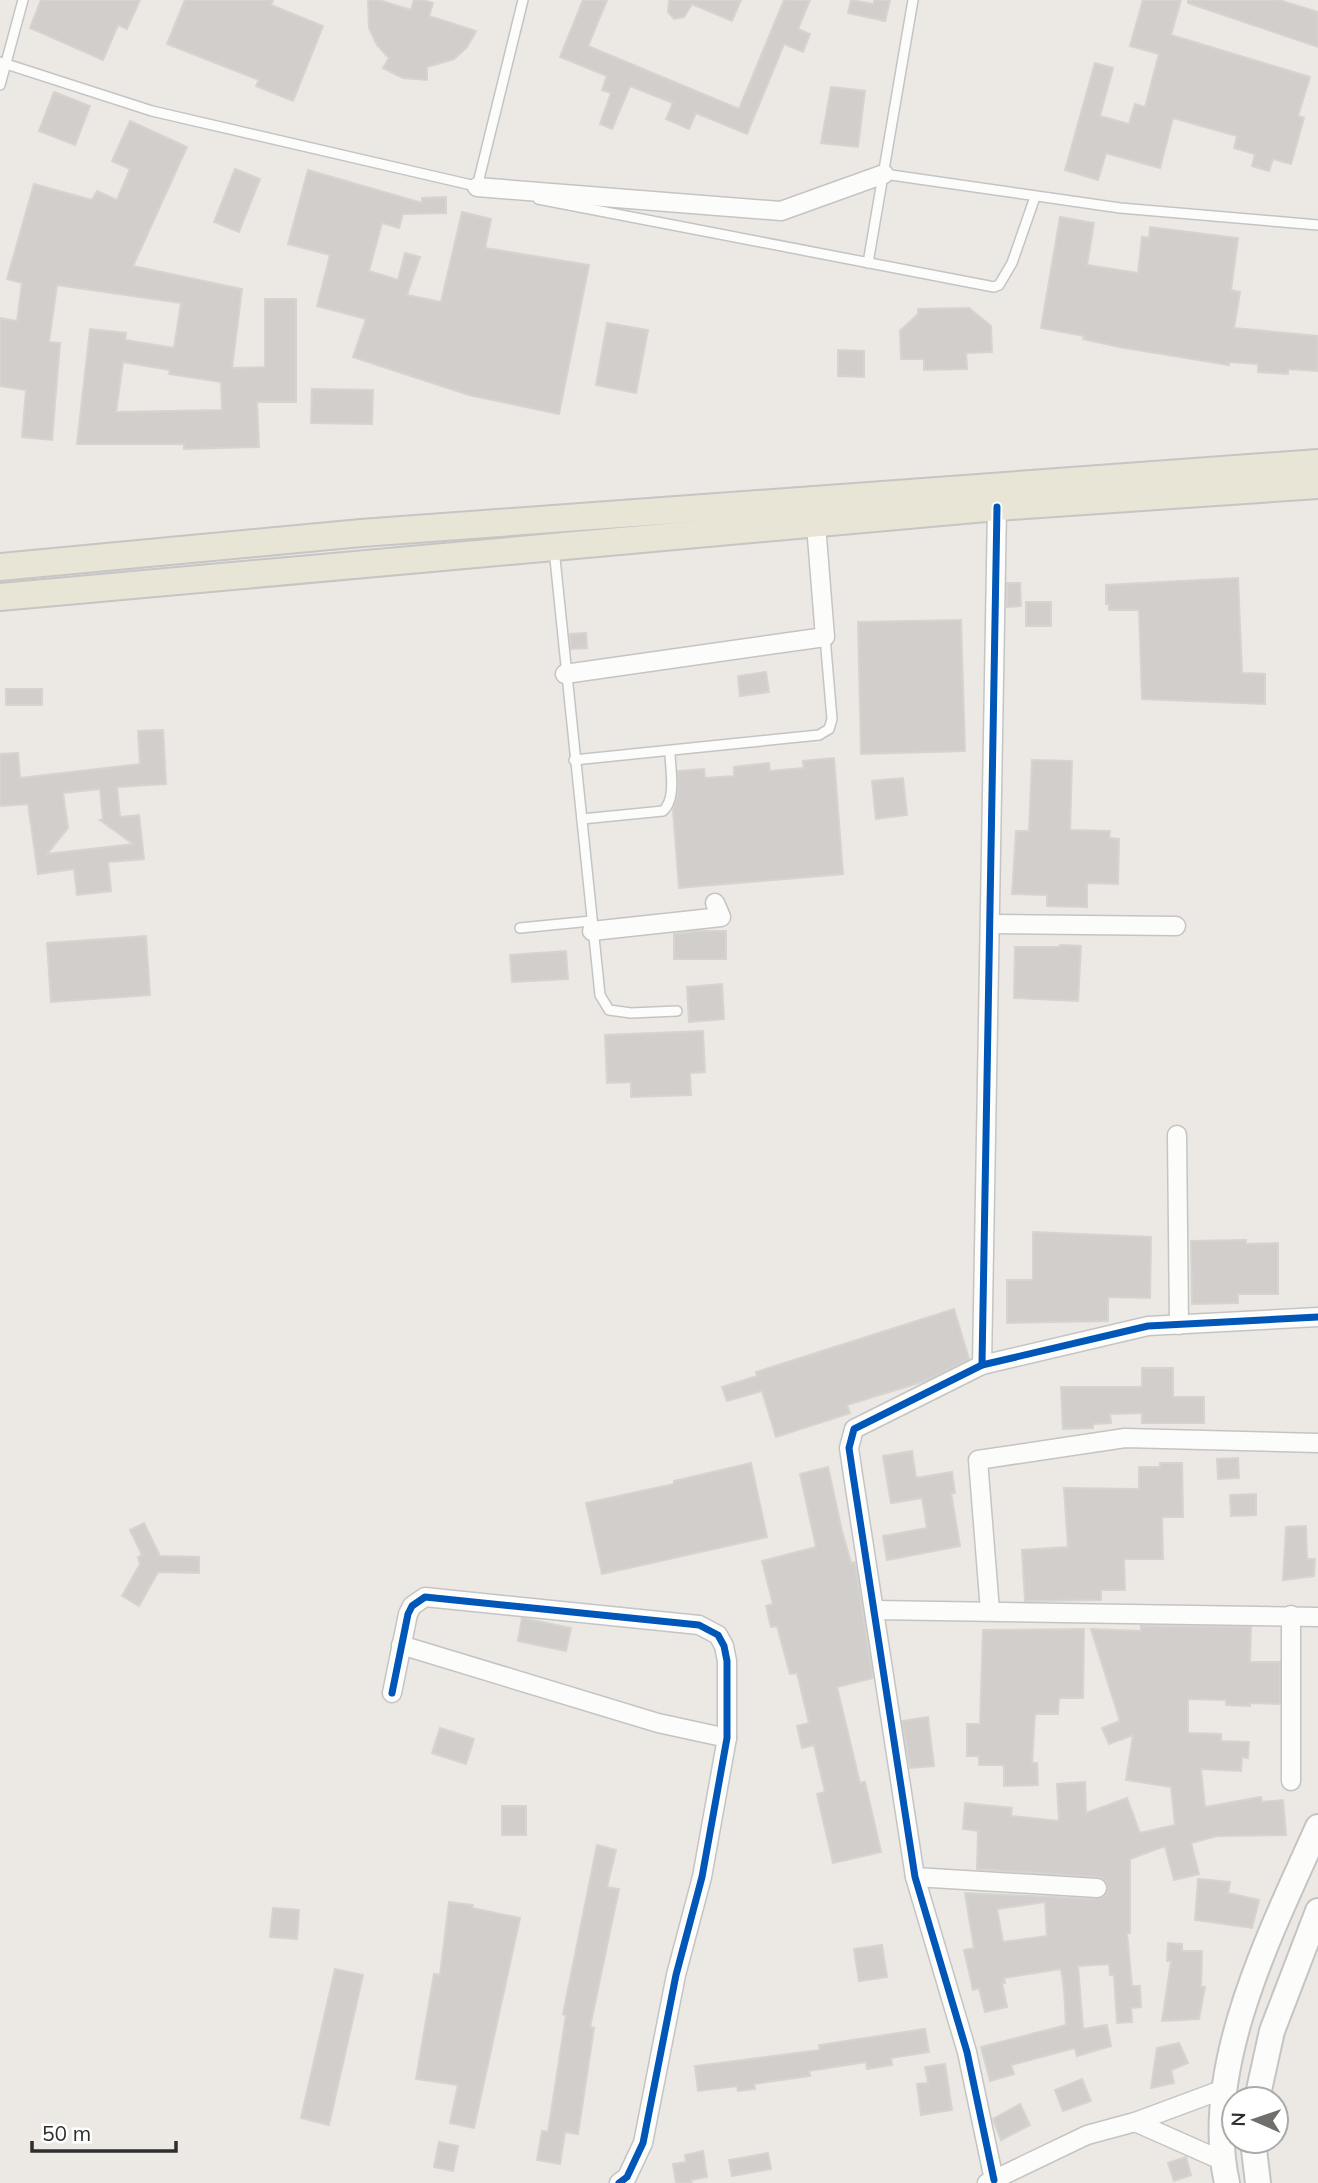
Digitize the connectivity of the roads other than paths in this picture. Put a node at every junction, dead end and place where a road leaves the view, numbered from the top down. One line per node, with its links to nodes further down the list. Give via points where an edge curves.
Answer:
1 (23, 0): 4 (lane)
2 (523, 0): 7 (lane)
3 (913, 0): 6 (lane)
4 (3, 63): 5 (lane); 7 (lane, via 152,111)
5 (0, 85)
6 (884, 174): 7 (street, via 781,211); 8 (lane); 10 (lane)
7 (477, 187): 10 (lane)
8 (1035, 197): 9 (lane); 10 (lane, via 1012,263 999,285)
9 (1318, 226)
10 (868, 263)
11 (1318, 463): 16 (main road, via 361,533)
12 (1318, 485): 13 (main road)
13 (997, 506): 14 (main road); 24 (street)
14 (816, 525): 15 (main road); 18 (street)
15 (554, 549): 17 (main road); 19 (lane)
16 (0, 567)
17 (0, 597)
18 (825, 637): 19 (street); 20 (lane, via 829,729 819,735)
19 (565, 674): 21 (lane)
20 (670, 752): 21 (lane); 22 (lane, via 672,793 663,811)
21 (573, 760): 22 (lane)
22 (582, 819): 25 (lane)
23 (715, 903): 25 (street, via 722,917)
24 (990, 924): 26 (street); 32 (street)
25 (591, 926): 27 (lane); 28 (lane, via 600,995 609,1010)
26 (1176, 926)
27 (520, 928)
28 (677, 1011)
29 (1177, 1135): 31 (street)
30 (1318, 1317): 31 (street)
31 (1179, 1325): 32 (street, via 1148,1326)
32 (982, 1365): 34 (street, via 854,1429 849,1448)
33 (1318, 1443): 35 (street, via 1125,1438 978,1460)
34 (875, 1610): 35 (street); 43 (street)
35 (990, 1611): 36 (street)
36 (1291, 1615): 37 (street); 41 (street)
37 (1318, 1617)
38 (401, 1645): 39 (street); 40 (street, via 658,1723); 40 (street, via 412,1606 425,1597 699,1625 718,1635 724,1646)
39 (392, 1693)
40 (727, 1738): 53 (street, via 702,1877 676,1975 643,2143 627,2177)
41 (1291, 1781)
42 (1318, 1826): 46 (street, via 1245,2006)
43 (915, 1877): 44 (street); 52 (street, via 967,2052)
44 (1097, 1888)
45 (1318, 1910): 47 (street, via 1272,2031)
46 (1225, 2085)
47 (1260, 2085)
48 (1220, 2090): 49 (street)
49 (1135, 2122): 51 (street); 52 (street, via 1087,2136)
50 (1255, 2155): 54 (street)
51 (1225, 2172)
52 (990, 2181)
53 (619, 2183)
54 (1258, 2183)

